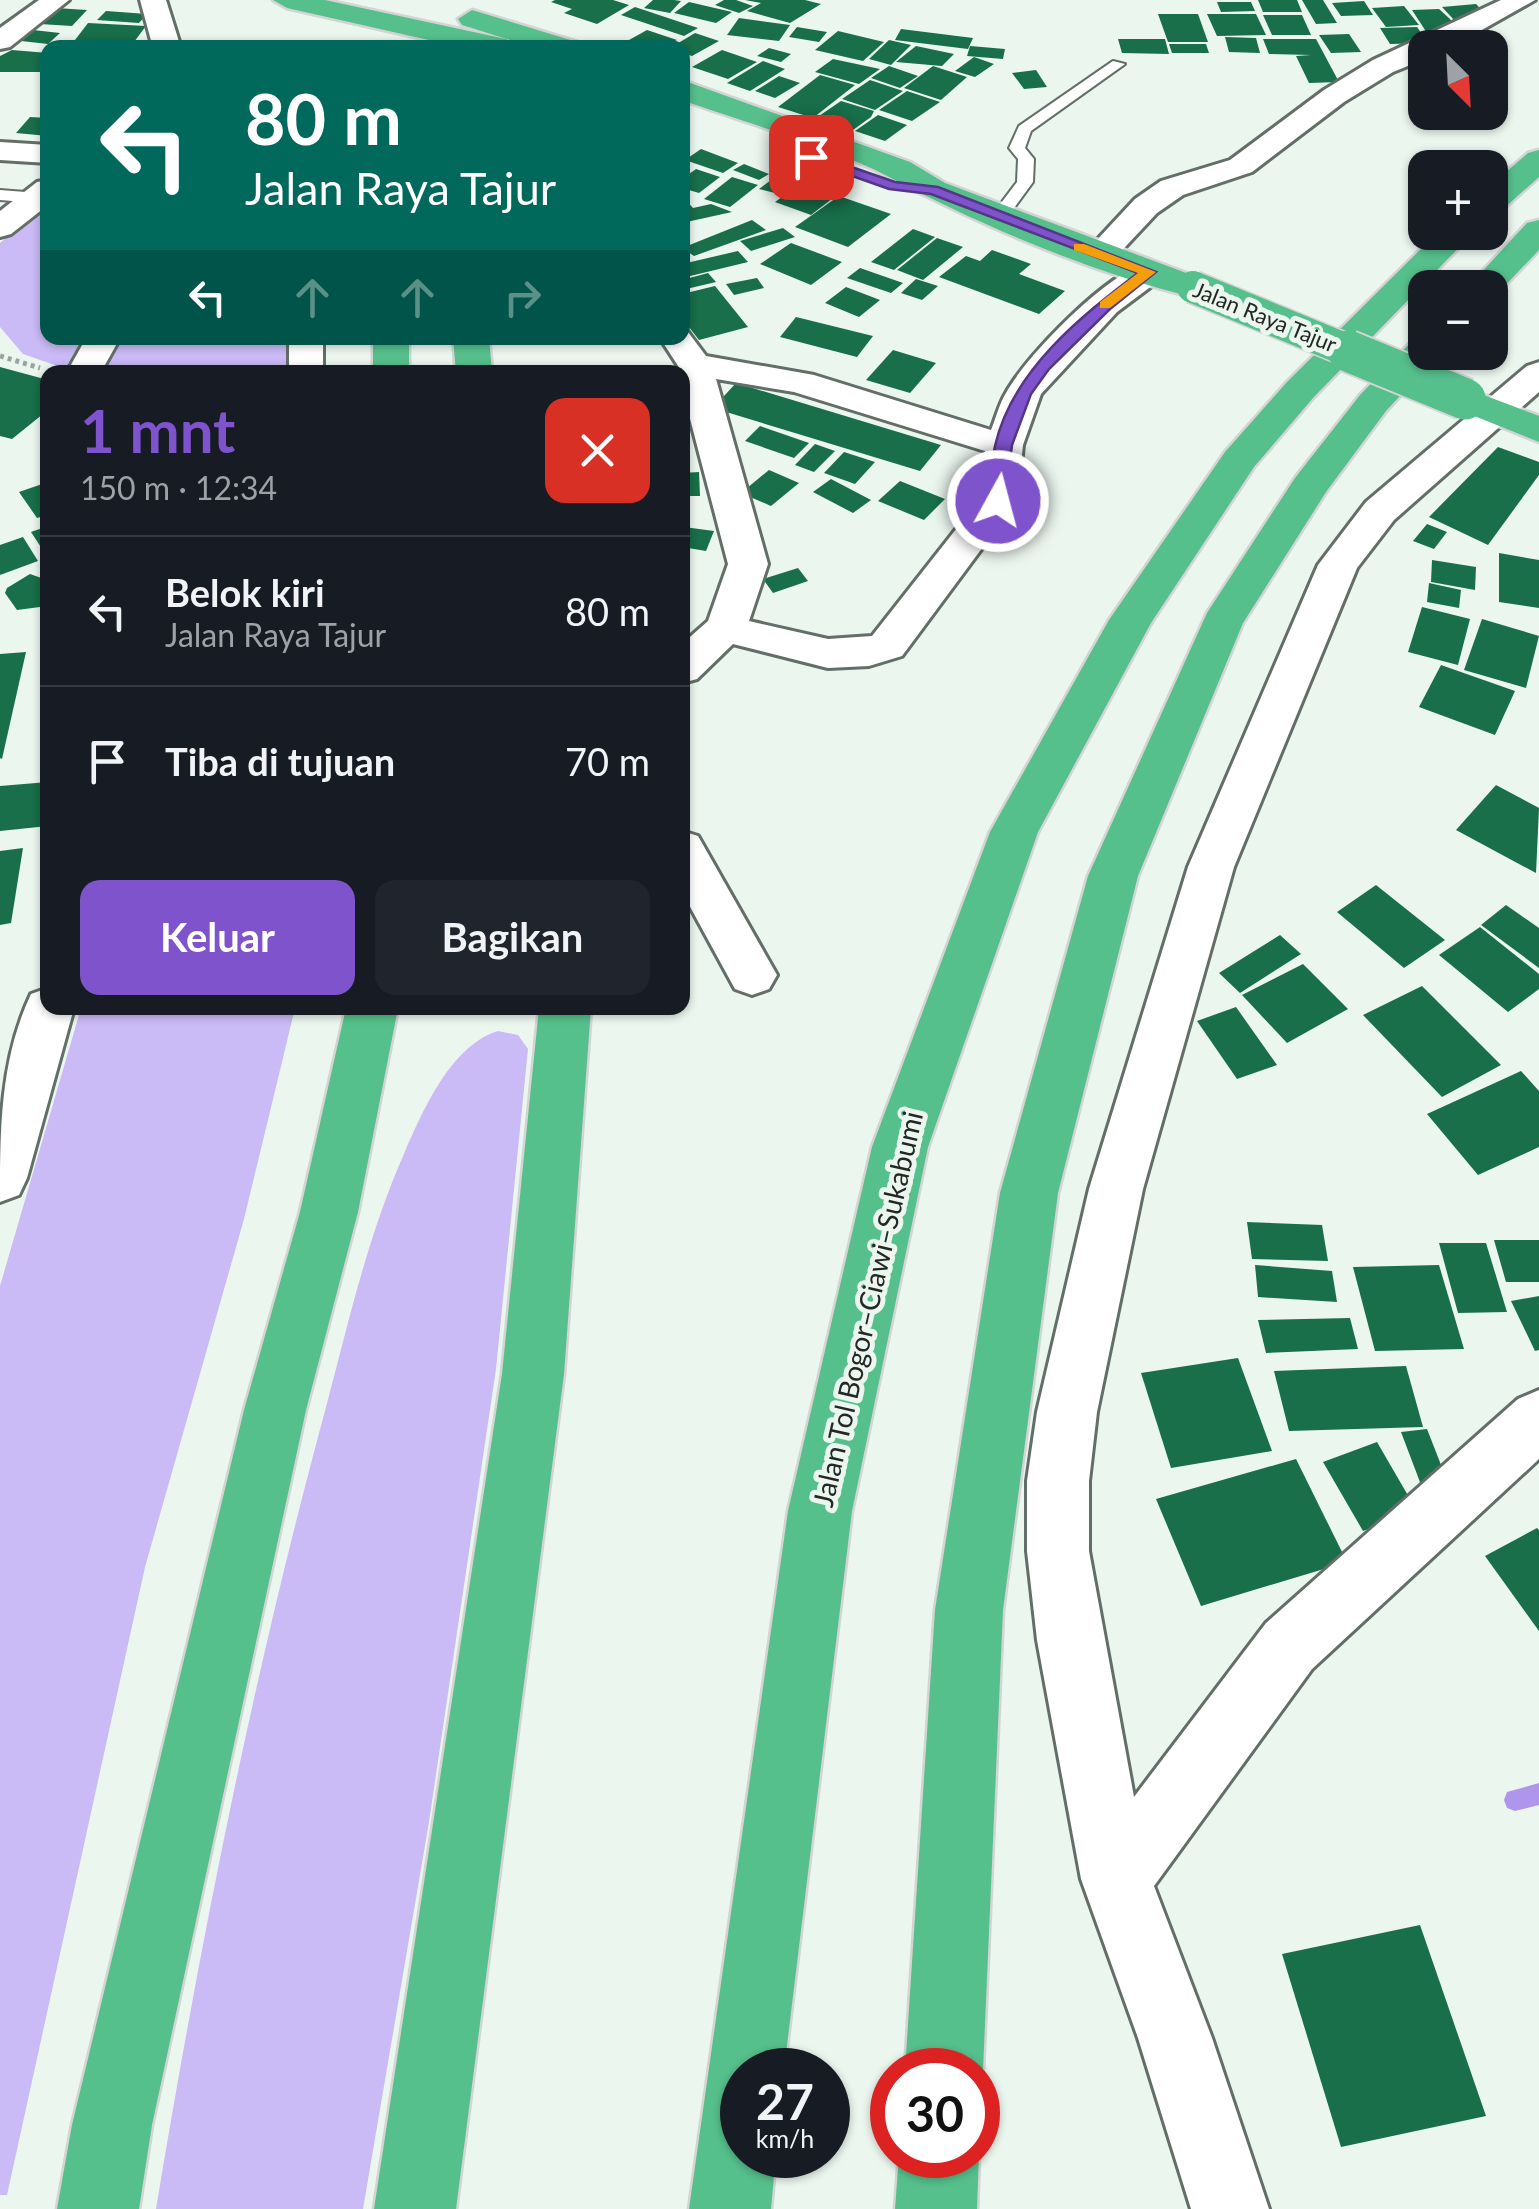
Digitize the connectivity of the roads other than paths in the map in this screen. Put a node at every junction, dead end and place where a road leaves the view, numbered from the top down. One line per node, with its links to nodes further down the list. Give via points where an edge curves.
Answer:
1 (56, 0): 15 (street)
2 (153, 0): 11 (street)
3 (272, 0): 10 (highway)
4 (287, 0): 7 (highway)
5 (501, 0): 14 (highway)
6 (1522, 0): 9 (street)
7 (399, 14): 8 (highway)
8 (459, 25): 12 (highway); 13 (highway)
9 (1462, 30)
10 (338, 37)
11 (165, 40)
12 (490, 40)
13 (529, 40)
14 (564, 40)
15 (0, 41)
16 (1408, 56): 32 (street, via 1334,96 1241,166 1172,188)
17 (1118, 64): 28 (lane, via 1024,128 1017,148 1026,160 1024,182)
18 (690, 93): 24 (highway, Jalan Raya Tajur, via 899,169)
19 (690, 112): 24 (highway, Jalan Raya Tajur, via 876,181)
20 (0, 151): 21 (street)
21 (40, 154)
22 (1539, 160): 23 (highway)
23 (1508, 187)
24 (933, 190): 28 (highway, Jalan Raya Tajur)
25 (40, 193): 26 (lane)
26 (0, 195)
27 (40, 195): 29 (street)
28 (1000, 214): 32 (highway, Jalan Raya Tajur)
29 (0, 227)
30 (1539, 230): 33 (highway)
31 (1440, 250): 51 (highway, Jalan Tol Bogor–Ciawi–Sukabumi, via 1239,460 1130,620 1014,832 900,1147 820,1510)
32 (1099, 255): 34 (highway, Jalan Raya Tajur)
33 (1501, 270)
34 (1148, 272): 39 (highway, Jalan Raya Tajur, bridge); 40 (street, via 1043,366 1023,394)
35 (685, 351): 40 (street)
36 (690, 368): 41 (street, via 748,564)
37 (1408, 368): 52 (highway, via 1309,487 1222,623 1113,876 1029,1192 970,1610)
38 (1539, 374): 39 (street)
39 (1500, 414): 50 (street, via 1380,511 1338,564 1210,867 1116,1189 1066,1412 1058,1551)
40 (1004, 445): 41 (street, via 998,501 887,646 825,651)
41 (724, 628): 42 (street)
42 (690, 661)
43 (690, 863): 44 (street)
44 (752, 975)
45 (46, 1015): 48 (street)
46 (371, 1015): 55 (highway, via 112,2125)
47 (564, 1015): 56 (highway, via 533,1374)
48 (0, 1178)
49 (1539, 1419): 50 (street, via 1289,1646)
50 (1116, 1879): 59 (street)
51 (749, 2048)
52 (945, 2048)
53 (733, 2178): 57 (highway)
54 (938, 2178): 58 (highway)
55 (98, 2209)
56 (415, 2209)
57 (730, 2209)
58 (936, 2209)
59 (1230, 2209)

